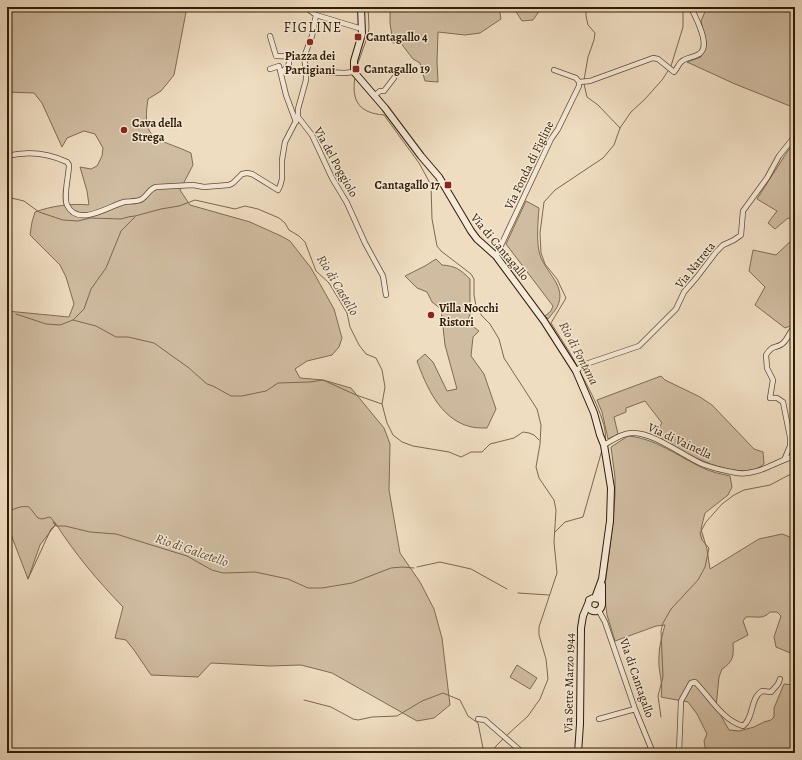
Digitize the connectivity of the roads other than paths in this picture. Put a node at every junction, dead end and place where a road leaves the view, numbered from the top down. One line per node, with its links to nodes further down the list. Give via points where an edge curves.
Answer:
1 (361, 7): 5 (street)
2 (691, 7): 17 (street, via 700,26 703,49 699,54 680,63 674,72 658,59 652,58 590,81)
3 (308, 8): 4 (street)
4 (316, 15): 5 (street); 9 (street)
5 (362, 29): 15 (street, via 354,61)
6 (270, 36): 8 (street, via 276,56)
7 (289, 56): 8 (street); 9 (street); 14 (street, via 289,64)
8 (283, 57): 10 (street)
9 (304, 57): 13 (street)
10 (279, 66): 11 (street); 14 (street, Via del Poggiolo)
11 (270, 69)
12 (554, 70): 17 (street, via 576,78)
13 (306, 71): 15 (street); 19 (street)
14 (281, 74): 19 (street, Via del Poggiolo, via 286,95)
15 (355, 74): 18 (street, Via di Cantagallo)
16 (394, 78): 18 (street, via 384,91)
17 (579, 82): 22 (street, Via Fonda di Figline, via 558,128 550,138)
18 (374, 96): 22 (street, Via di Cantagallo, via 439,177 471,232)
19 (297, 119): 21 (street, via 285,142 282,179 278,190 247,173 228,185 152,189 141,200 86,215 75,213 67,205 67,162 44,154); 23 (street, Via del Poggiolo, via 312,135 347,203 364,243 383,276)
20 (795, 136): 25 (street, Via Natreta, via 743,211 741,235 716,252 662,325 639,346 583,365)
21 (7, 156)
22 (496, 256): 25 (street, Via di Cantagallo, via 544,320)
23 (386, 295)
24 (795, 327): 28 (street, via 782,344 770,348 766,355 767,368 773,380 770,398 778,398 782,402 790,437 790,446)
25 (577, 370): 26 (street, Via di Cantagallo)
26 (603, 443): 28 (street, Via di Vainella, via 622,435 637,433 651,437 703,464 736,473 759,470); 29 (street, Via di Cantagallo, via 611,488 610,522)
27 (795, 456): 28 (street, Via di Vainella)
28 (785, 458)
29 (602, 580): 30 (street); 31 (street)
30 (595, 598): 31 (street, via 600,599); 32 (street, via 589,600)
31 (602, 603): 33 (street, via 602,608)
32 (588, 604): 33 (street, Via di Cantagallo, via 589,609); 34 (street, Via Sette Marzo 1944)
33 (596, 611): 34 (street); 36 (street, Via di Cantagallo, via 605,622)
34 (584, 614): 40 (street, Via Sette Marzo 1944, via 581,628)
35 (780, 679): 42 (street, via 771,692 762,691 757,695 748,722 743,726 728,718 695,682 691,683 681,701)
36 (635, 709): 38 (street); 41 (street, Via di Cantagallo)
37 (478, 719): 39 (street, via 485,720)
38 (599, 719)
39 (523, 753)
40 (578, 753)
41 (653, 753)
42 (679, 753)

